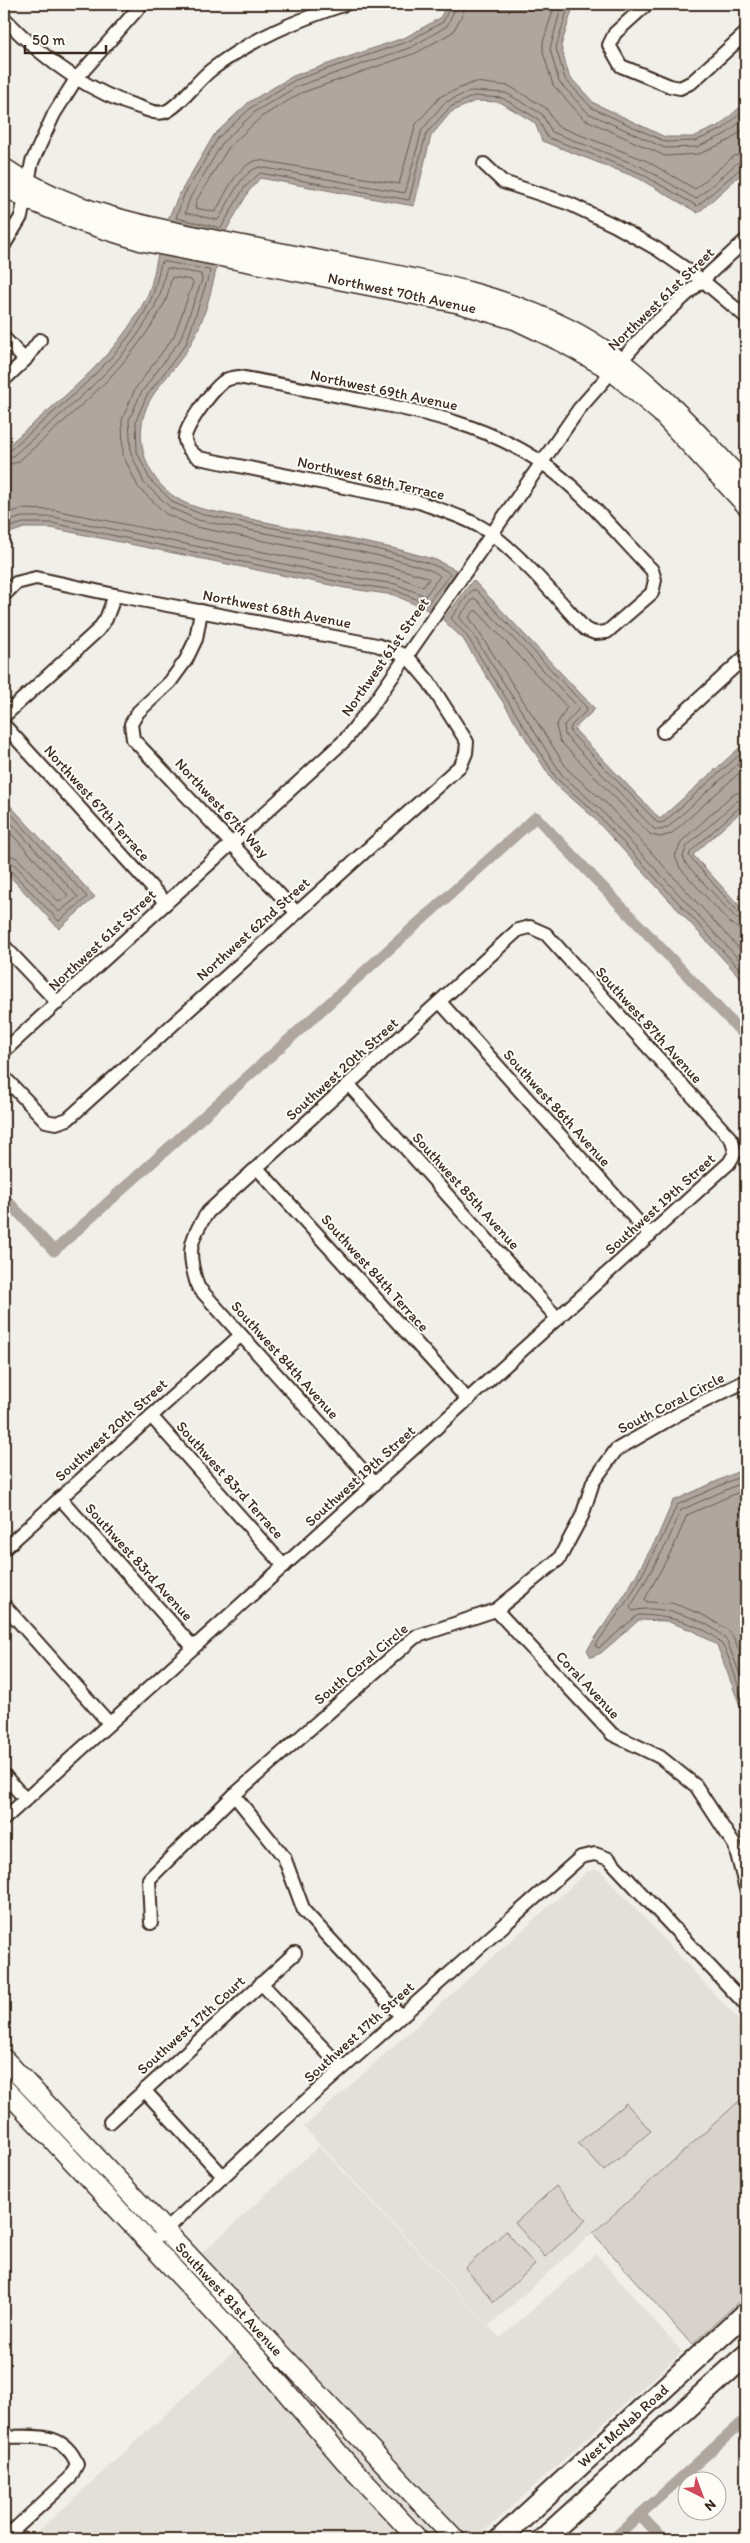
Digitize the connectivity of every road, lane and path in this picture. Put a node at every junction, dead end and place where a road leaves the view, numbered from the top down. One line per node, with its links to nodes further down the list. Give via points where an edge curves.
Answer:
1 (346, 4): 6 (street, via 292,22 238,50 168,111 158,114)
2 (646, 4): 5 (street, via 615,33 609,45 621,66 670,86 680,88 692,82)
3 (135, 5): 6 (street)
4 (4, 18): 6 (street)
5 (746, 33)
6 (76, 80): 10 (street, via 54,114 32,162)
7 (484, 164): 13 (street, via 503,182 570,204 614,225)
8 (4, 168): 10 (street, Northwest 70th Avenue)
9 (4, 185): 10 (street, Northwest 70th Avenue)
10 (26, 191): 12 (street, via 21,217); 18 (street, Northwest 70th Avenue, via 82,222 142,241 458,302 516,320)
11 (746, 240): 13 (street, Northwest 61st Street)
12 (4, 245)
13 (702, 280): 14 (street); 18 (street, Northwest 61st Street)
14 (746, 317)
15 (4, 338): 17 (street)
16 (40, 340): 17 (street)
17 (25, 360): 19 (street)
18 (615, 365): 21 (street, Northwest 61st Street); 22 (street, Northwest 70th Avenue, via 670,403); 23 (street, Northwest 70th Avenue)
19 (4, 380)
20 (226, 380): 21 (street, Northwest 69th Avenue, via 238,377 432,414 501,438); 24 (street, Northwest 68th Terrace, via 186,428 184,439 189,450 199,458 419,502 449,512)
21 (542, 462): 24 (street, Northwest 61st Street); 28 (street, Northwest 69th Avenue, via 586,501 652,570 655,580 652,593 607,632)
22 (746, 485)
23 (746, 505)
24 (492, 534): 28 (street, Northwest 68th Terrace, via 532,571 585,629); 29 (street, Northwest 61st Street)
25 (4, 595): 26 (street, Northwest 68th Avenue, via 16,583 36,578)
26 (115, 595): 27 (street, Northwest 68th Avenue); 31 (street, via 98,630)
27 (202, 611): 29 (street, Northwest 68th Avenue, via 377,644); 35 (street, Northwest 67th Way, via 196,639 186,660 170,682 138,712 131,724 133,738)
28 (595, 633)
29 (407, 656): 34 (street, Northwest 68th Avenue, via 429,682 467,742); 35 (street, Northwest 61st Street, via 345,740)
30 (746, 656): 33 (street)
31 (4, 716)
32 (4, 725): 36 (street, Northwest 67th Terrace)
33 (663, 732)
34 (466, 753): 37 (street, Northwest 62nd Street, via 461,765)
35 (233, 843): 36 (street, Northwest 61st Street); 37 (street, Northwest 67th Way)
36 (166, 904): 41 (street, Northwest 61st Street)
37 (296, 912): 43 (street, Northwest 62nd Street, via 68,1119 56,1123 46,1121)
38 (530, 927): 40 (street, Southwest 20th Street, via 518,930); 45 (street, Southwest 87th Avenue, via 546,934 732,1140)
39 (4, 946): 41 (street)
40 (440, 1002): 44 (street, Southwest 20th Street); 47 (street, Southwest 86th Avenue)
41 (58, 1003): 42 (street, Northwest 61st Street)
42 (4, 1051)
43 (4, 1077)
44 (349, 1084): 46 (street, Southwest 20th Street); 49 (street, Southwest 85th Avenue)
45 (735, 1153): 47 (street, Southwest 19th Street, via 729,1163)
46 (258, 1168): 48 (street, Southwest 20th Street, via 208,1212 195,1231); 52 (street, Southwest 84th Terrace)
47 (650, 1235): 49 (street, Southwest 19th Street)
48 (190, 1249): 50 (street, Southwest 84th Avenue, via 191,1267 198,1287)
49 (558, 1318): 52 (street, Southwest 19th Street)
50 (241, 1335): 53 (street, Southwest 20th Street); 54 (street, Southwest 84th Avenue)
51 (746, 1382): 59 (street, South Coral Circle, via 616,1450 593,1482 582,1516 560,1559)
52 (468, 1400): 54 (street, Southwest 19th Street)
53 (151, 1416): 55 (street, Southwest 20th Street); 57 (street, Southwest 83rd Terrace)
54 (375, 1484): 57 (street, Southwest 19th Street)
55 (60, 1498): 56 (street, Southwest 20th Street); 60 (street, Southwest 83rd Avenue)
56 (4, 1549)
57 (284, 1566): 60 (street, Southwest 19th Street)
58 (4, 1606): 61 (street)
59 (496, 1610): 63 (street, South Coral Circle, via 415,1637); 66 (street, Coral Avenue, via 612,1734 660,1757 696,1786 735,1846)
60 (193, 1647): 61 (street, Southwest 19th Street)
61 (109, 1723): 64 (street, Southwest 19th Street)
62 (4, 1775): 64 (street)
63 (234, 1795): 67 (street, South Coral Circle, via 148,1879); 71 (street, via 284,1857 304,1911)
64 (26, 1800): 65 (street, Southwest 19th Street)
65 (4, 1819)
66 (746, 1889)
67 (151, 1924)
68 (295, 1953): 69 (street, Southwest 17th Court)
69 (261, 1983): 73 (street); 75 (street, Southwest 17th Court)
70 (746, 2004): 71 (street, Southwest 17th Street, via 609,1858 595,1854 581,1857)
71 (401, 2016): 73 (street, Southwest 17th Street)
72 (4, 2058): 78 (street, Southwest 81st Avenue)
73 (342, 2068): 77 (street, Southwest 17th Street)
74 (4, 2088): 79 (street, Southwest 81st Avenue)
75 (144, 2090): 76 (street, Southwest 17th Court); 77 (street)
76 (110, 2122)
77 (223, 2176): 78 (street, Southwest 17th Street)
78 (165, 2230): 79 (street, Southwest 17th Street); 85 (street, Southwest 81st Avenue)
79 (150, 2244): 84 (street, Southwest 81st Avenue, via 258,2359)
80 (746, 2314): 86 (main road, West McNab Road)
81 (746, 2355): 87 (main road, West McNab Road)
82 (4, 2437): 83 (street, via 56,2440 72,2452 77,2464 70,2478)
83 (4, 2539)
84 (418, 2539)
85 (455, 2539)
86 (500, 2539)
87 (544, 2539)

